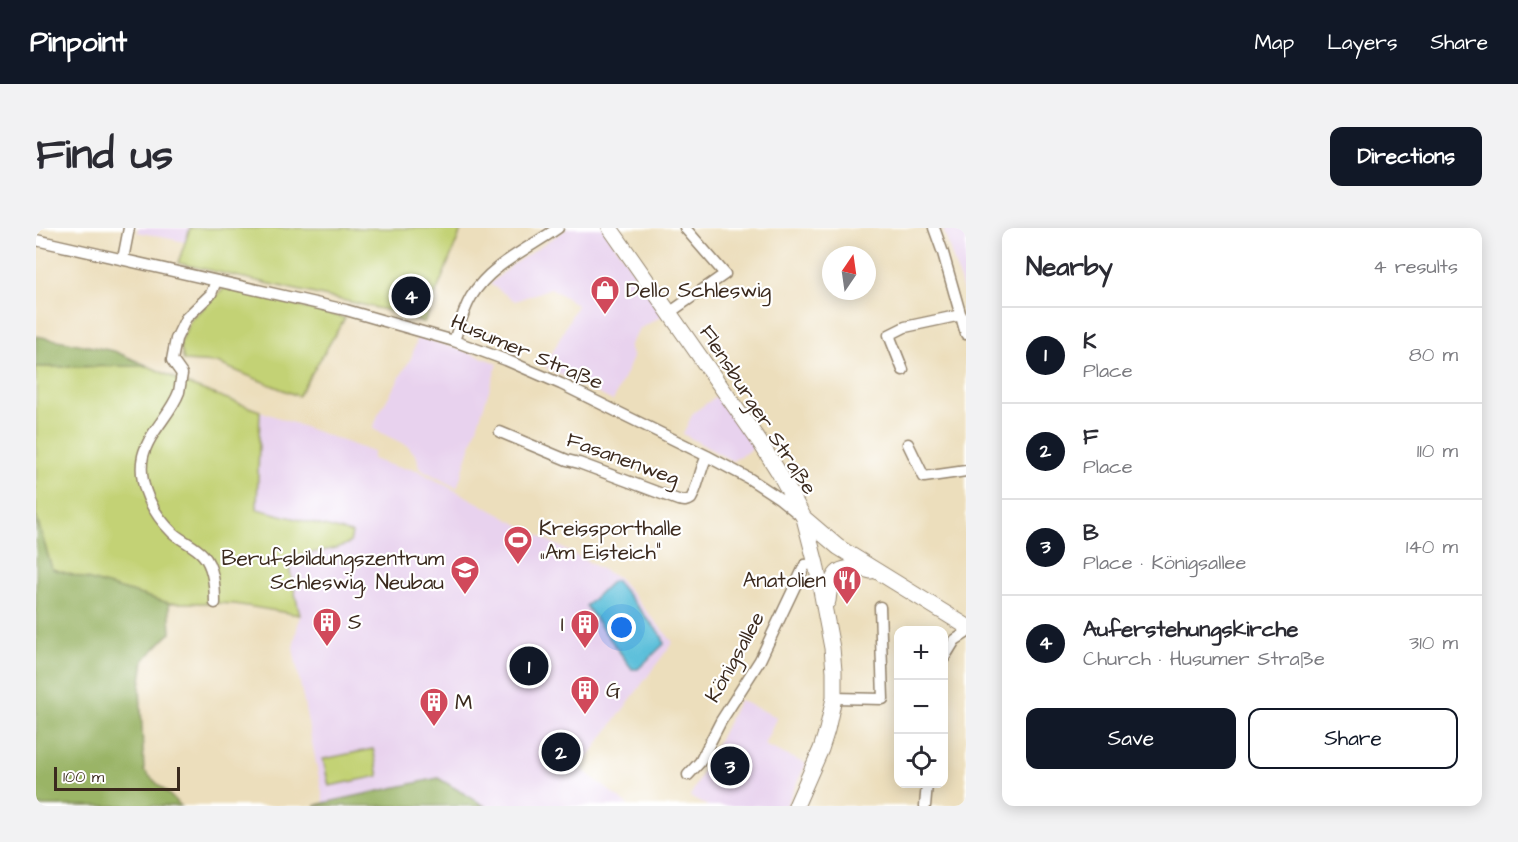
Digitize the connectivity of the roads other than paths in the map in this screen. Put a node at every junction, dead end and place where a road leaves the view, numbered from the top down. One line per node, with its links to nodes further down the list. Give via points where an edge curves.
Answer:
1 (129, 228): 7 (street)
2 (610, 228): 9 (street, Flensburger Straße)
3 (686, 228): 9 (street, via 725,274)
4 (934, 228): 10 (street)
5 (553, 229): 12 (street, via 484,281 463,313)
6 (36, 240): 7 (street, Husumer Straße)
7 (123, 259): 8 (street, Husumer Straße)
8 (216, 281): 12 (street, Husumer Straße, via 346,310); 21 (street, via 211,294 186,318 176,339 172,360 182,374 178,392 143,455 142,474 145,492 164,523 203,555 213,576)
9 (669, 313): 18 (street, Flensburger Straße, via 761,444)
10 (961, 315): 11 (street); 13 (street, via 906,327 889,335)
11 (966, 334)
12 (454, 341): 16 (street, Husumer Straße, via 552,380)
13 (903, 370)
14 (500, 432): 16 (street, Fasanenweg, via 685,501 691,499)
15 (908, 444): 17 (street, via 924,477)
16 (707, 456): 18 (street, Husumer Straße, via 750,479)
17 (966, 471)
18 (804, 518): 19 (street, Flensburger Straße); 20 (street, via 838,547)
19 (816, 564): 23 (street, Flensburger Straße); 28 (street, Königsallee, via 806,565 760,660 700,762)
20 (880, 573): 23 (street, via 851,567 839,571 829,586); 24 (street)
21 (215, 603)
22 (880, 607): 27 (street, via 883,699)
23 (826, 617): 27 (street, Flensburger Straße)
24 (966, 626)
25 (966, 633): 26 (street)
26 (948, 651)
27 (834, 698): 30 (street, Flensburger Straße, via 821,749)
28 (688, 775)
29 (927, 788): 31 (street)
30 (796, 806)
31 (925, 806)

